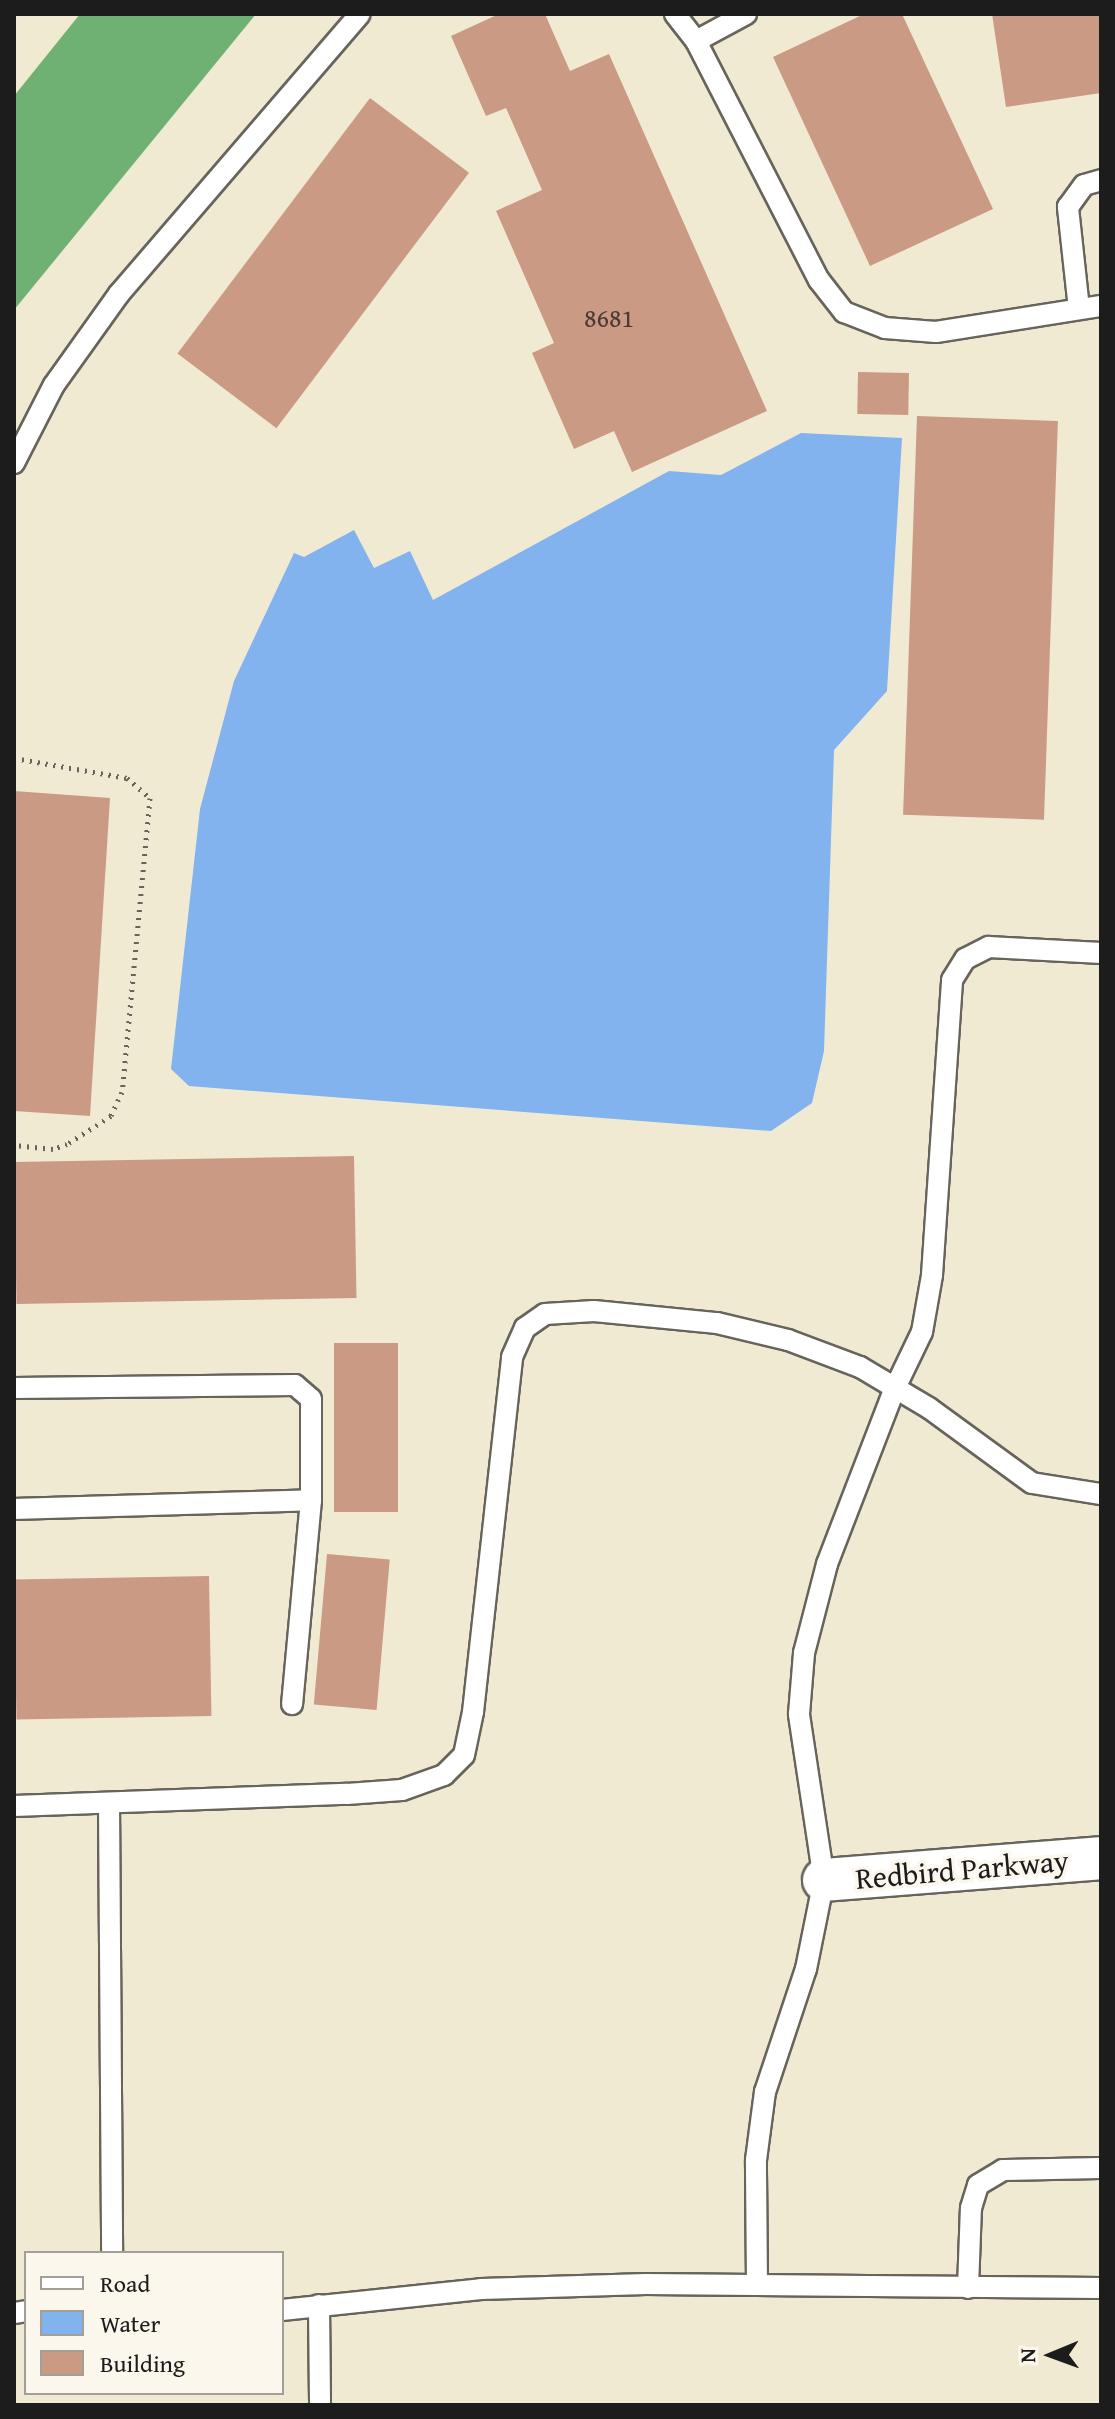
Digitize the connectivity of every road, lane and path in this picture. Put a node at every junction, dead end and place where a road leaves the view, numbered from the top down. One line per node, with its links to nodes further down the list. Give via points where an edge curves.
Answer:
1 (360, 14): 8 (lane, via 119,294 54,385)
2 (675, 14): 4 (lane)
3 (746, 14): 4 (lane)
4 (696, 41): 7 (lane, via 819,280 844,312 885,328 936,332)
5 (1101, 180): 7 (lane, via 1084,185 1068,207)
6 (1101, 306): 7 (lane)
7 (1079, 309)
8 (14, 463)
9 (14, 758): 11 (path, via 127,778 150,798 122,1092 111,1116 67,1144 53,1149)
10 (1101, 953): 13 (lane, via 989,947 965,959 952,980 932,1275 922,1332)
11 (14, 1145)
12 (14, 1388): 15 (lane, via 295,1385 311,1399 315,1423)
13 (895, 1388): 14 (lane, via 1032,1483); 18 (lane, via 860,1367 788,1340 717,1323 594,1311 545,1314 525,1328 512,1357 464,1755 444,1775 402,1790); 21 (lane, via 827,1564 804,1653 799,1714)
14 (1101, 1494)
15 (311, 1500): 16 (lane); 17 (lane)
16 (14, 1509)
17 (292, 1704)
18 (109, 1803): 19 (lane); 23 (lane)
19 (14, 1806)
20 (1101, 1858): 21 (street, Redbird Parkway)
21 (824, 1880): 24 (lane, via 806,1969 765,2092 756,2160)
22 (1101, 2168): 25 (lane, via 1003,2170 978,2185 971,2208)
23 (112, 2251)
24 (757, 2285): 25 (lane); 27 (lane, via 481,2289)
25 (968, 2288): 26 (lane)
26 (1101, 2288)
27 (319, 2305): 28 (lane); 29 (lane)
28 (284, 2310)
29 (320, 2405)

